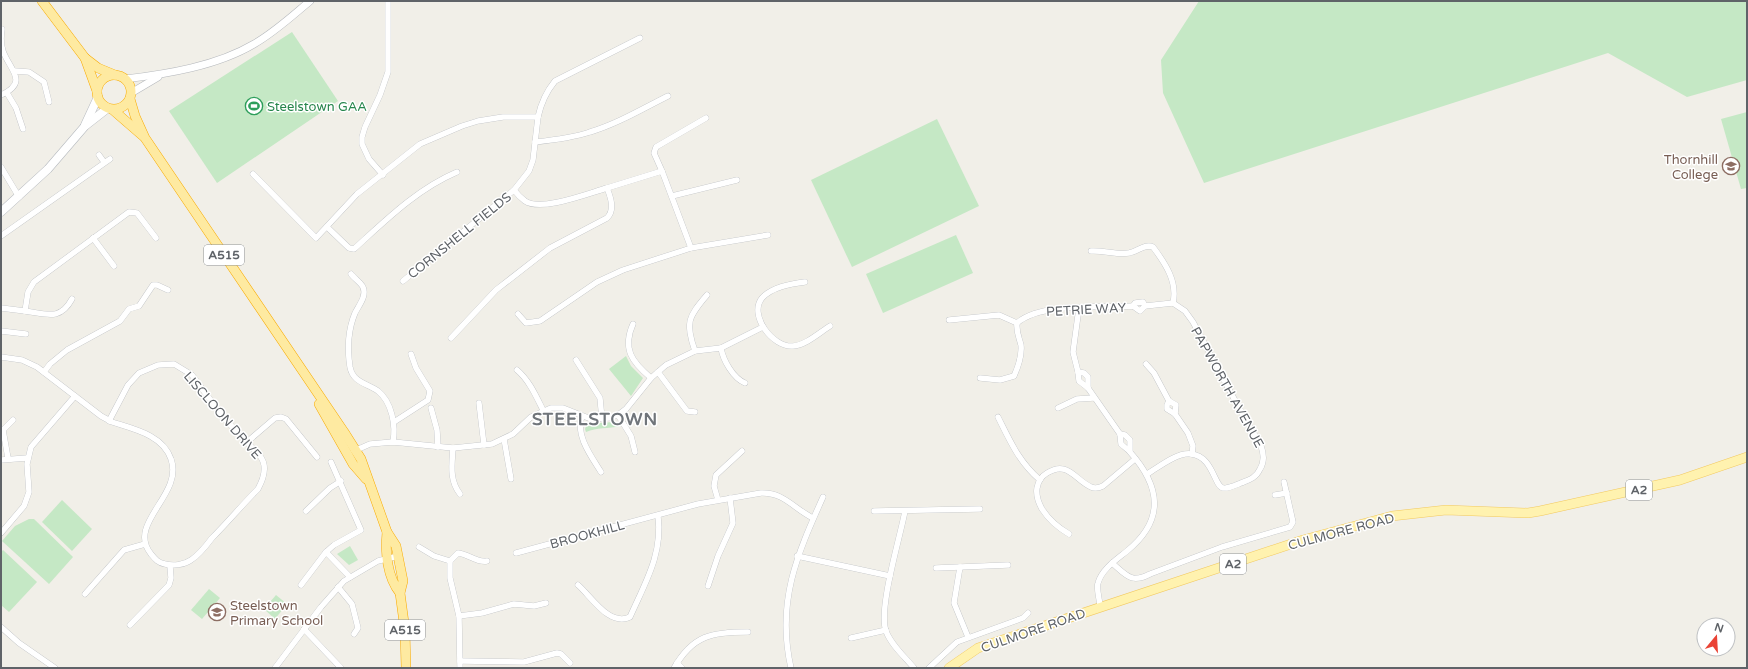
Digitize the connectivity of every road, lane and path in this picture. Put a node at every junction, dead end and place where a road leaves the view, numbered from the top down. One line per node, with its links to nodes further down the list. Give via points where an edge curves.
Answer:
1 (42, 1): 6 (highway, A515)
2 (310, 1): 8 (street, via 253,45 230,56)
3 (388, 1): 29 (street, via 388,72 362,137 362,144 369,159)
4 (2, 29): 7 (street, via 2,51)
5 (640, 38): 18 (street, CORNSHELL FIELDS, via 555,81 547,91)
6 (85, 58): 9 (highway, A515, via 98,68); 12 (highway, A515)
7 (15, 71): 11 (street, via 16,79); 16 (street, via 30,72 44,82)
8 (166, 74): 10 (street); 14 (street, via 147,82)
9 (115, 75): 10 (highway, A515); 12 (highway, via 101,82)
10 (125, 79): 14 (highway, A515, via 131,88)
11 (7, 92): 13 (street); 21 (street)
12 (97, 94): 17 (highway, A515, via 100,102); 20 (main road)
13 (1, 96)
14 (131, 96): 17 (highway, via 124,107); 22 (highway, A515, via 135,116)
15 (668, 96): 23 (street, via 591,132)
16 (49, 102)
17 (111, 109): 20 (main road); 22 (highway, A515)
18 (538, 117): 23 (street, CORNSHELL FIELDS); 29 (street, via 503,117 462,126 420,144)
19 (706, 118): 26 (street, via 656,148 654,153)
20 (85, 126): 34 (main road, via 61,155)
21 (23, 129)
22 (145, 138): 71 (highway, A515)
23 (535, 142): 32 (street, CORNSHELL FIELDS, via 529,171)
24 (99, 155): 38 (street, via 107,160)
25 (1, 167): 34 (street)
26 (662, 170): 31 (street, CORNSHELL FIELDS); 33 (street)
27 (458, 172): 36 (street, via 440,179 419,194 354,249 349,248)
28 (253, 174): 36 (street, via 316,238)
29 (383, 175): 36 (street, via 358,194)
30 (737, 180): 33 (street)
31 (607, 188): 32 (street, CORNSHELL FIELDS, via 552,204 535,205 525,202); 62 (street, via 612,207 607,218 544,253 496,290)
32 (514, 190): 45 (street, CORNSHELL FIELDS)
33 (672, 196): 41 (street)
34 (19, 197): 35 (main road)
35 (1, 212)
36 (327, 227)
37 (768, 235): 41 (street)
38 (1, 236)
39 (92, 238): 40 (street, via 132,212 137,213); 43 (street); 53 (street, via 32,285 28,292)
40 (156, 238)
41 (691, 248): 54 (street, via 623,270 597,282 540,321 526,324)
42 (1090, 251): 50 (street, via 1130,253 1143,247 1153,247 1172,277 1175,292)
43 (114, 266)
44 (351, 274): 93 (street, via 363,287 364,296 355,313 349,334 348,359 351,374 359,382 379,392 387,403)
45 (403, 281)
46 (805, 282): 59 (street, via 781,287 761,300 759,316)
47 (168, 290): 70 (street, via 154,285 139,306 129,309 120,320 67,350)
48 (707, 295): 64 (street, via 695,308 688,325)
49 (72, 299): 53 (street, via 66,310 59,314)
50 (1173, 303): 52 (street, PETRIE WAY, via 1145,306 1139,301 1133,306); 106 (street, PAPWORTH AVENUE, via 1184,310 1193,322 1204,346 1262,446 1264,454 1263,464 1254,478 1223,488 1207,462)
51 (1, 308): 53 (street)
52 (1080, 308): 56 (street, PETRIE WAY, via 1046,310 1028,315); 73 (street, via 1073,352)
53 (25, 311)
54 (518, 314)
55 (949, 320): 56 (street, via 999,315)
56 (1017, 323): 75 (street, via 1021,346 1014,376 1000,380)
57 (633, 324): 74 (street, via 628,345 630,355)
58 (830, 326): 59 (street, via 793,346 776,342)
59 (763, 328): 63 (street)
60 (1, 331): 61 (street)
61 (26, 334)
62 (451, 338)
63 (721, 348): 64 (street); 76 (street, via 729,369)
64 (695, 351): 72 (street, via 666,365)
65 (411, 354): 93 (street, via 430,391 428,400)
66 (1, 357): 70 (street, via 22,360)
67 (576, 360): 90 (street, via 600,398)
68 (1146, 364): 80 (street)
69 (517, 370): 84 (street, via 523,375)
70 (44, 372): 78 (street)
71 (304, 372): 102 (highway, A515); 107 (highway, A515)
72 (658, 372): 74 (street); 85 (street, via 687,411)
73 (1078, 372): 77 (street, via 1079,381); 77 (street, via 1088,377)
74 (651, 378): 87 (street)
75 (980, 378)
76 (744, 383)
77 (1088, 388): 79 (street)
78 (75, 396): 92 (street); 110 (street, via 34,442)
79 (1094, 398): 83 (street, via 1077,399); 95 (street)
80 (1169, 400): 86 (street, via 1176,405); 86 (street, via 1167,409)
81 (478, 403): 99 (street)
82 (431, 408): 100 (street, via 437,430)
83 (1058, 408)
84 (543, 410): 88 (street, via 562,408); 96 (street)
85 (695, 412)
86 (1175, 414): 106 (street, via 1188,433 1193,446)
87 (618, 415): 90 (street); 105 (street, via 631,436)
88 (582, 416): 90 (street); 115 (street, via 580,426 584,442)
89 (998, 417): 118 (street, via 1018,456)
90 (602, 419)
91 (13, 420): 94 (street)
92 (109, 421): 97 (street, LISCLOON DRIVE, via 128,385 139,373 158,365 174,364 192,375 223,417); 137 (street, via 149,435 166,449 172,461 172,481 145,530)
93 (394, 422): 98 (street)
94 (2, 430): 109 (street)
95 (1120, 434): 103 (street, via 1121,444); 103 (street, via 1126,435 1130,440)
96 (504, 439): 99 (street); 117 (street)
97 (247, 442): 108 (street, via 275,418 280,417 286,419); 148 (street, LISCLOON DRIVE, via 264,461 264,479 258,489 191,561)
98 (393, 442): 100 (street); 102 (street, via 370,444)
99 (484, 445): 101 (street)
100 (438, 447): 101 (street)
101 (453, 448): 123 (street, via 453,479)
102 (356, 450): 107 (street); 121 (highway, A515)
103 (1130, 450): 112 (street)
104 (742, 451): 127 (street, via 716,474 714,486)
105 (635, 452)
106 (1192, 454): 116 (street, via 1178,456)
107 (347, 455): 121 (highway, A515)
108 (317, 457)
109 (8, 458): 110 (street); 113 (street)
110 (27, 458): 135 (street, via 29,492 24,506)
111 (1747, 458): 160 (main road, CULMORE ROAD / A2, via 1680,480 1528,513 1446,510 1392,516 1303,540)
112 (1135, 459): 116 (street); 118 (street, via 1103,486 1097,488 1090,487 1065,469 1050,471)
113 (1, 460)
114 (331, 462): 119 (street)
115 (601, 472)
116 (1146, 474): 146 (street, via 1152,486 1155,504 1148,530)
117 (511, 479)
118 (1040, 480): 136 (street, via 1037,494 1039,503 1050,521)
119 (341, 481): 129 (street); 139 (street, via 361,530)
120 (1284, 482): 122 (street)
121 (370, 485): 134 (highway, A515)
122 (1287, 493): 124 (street); 146 (street, via 1293,522 1290,527 1222,547 1140,579 1123,574)
123 (460, 494)
124 (1275, 495)
125 (823, 497): 133 (street)
126 (730, 498): 127 (street, BROOKHILL); 133 (street, BROOKHILL, via 771,492 787,499); 155 (street, via 733,523)
127 (718, 500): 132 (street, BROOKHILL)
128 (980, 509): 131 (street)
129 (306, 511)
130 (874, 511): 131 (street)
131 (905, 511): 151 (street)
132 (658, 516): 140 (street, BROOKHILL); 154 (street, via 659,544 630,617 609,615)
133 (813, 518): 142 (street)
134 (387, 532): 141 (highway, A515, via 396,546); 143 (highway, A515, via 385,548)
135 (1, 533)
136 (1069, 534)
137 (145, 544): 148 (street, via 155,560); 158 (street, via 124,550)
138 (419, 547): 144 (street, via 434,556)
139 (326, 552): 152 (street); 153 (street)
140 (516, 554)
141 (398, 556): 143 (street); 157 (highway, A515, via 403,581)
142 (798, 556): 151 (street); 180 (street, via 789,586 788,652)
143 (388, 559): 152 (street, via 378,561); 157 (highway, A515, via 393,584)
144 (450, 561): 145 (street, via 458,553 466,554 480,562); 162 (street, via 450,578)
145 (487, 561)
146 (1112, 563): 160 (street, via 1102,573 1098,584)
147 (1008, 565): 149 (street)
148 (170, 566): 163 (street, via 171,578 168,585)
149 (960, 567): 150 (street); 169 (street, via 954,603)
150 (936, 568)
151 (890, 576): 166 (street, via 884,613)
152 (350, 577): 156 (street)
153 (302, 585)
154 (578, 585)
155 (708, 586)
156 (338, 587): 165 (street); 168 (street, via 352,604 358,628)
157 (400, 593): 177 (highway, A515, via 405,630)
158 (84, 594)
159 (546, 603): 162 (street, via 534,606 514,604)
160 (1100, 607): 183 (main road, CULMORE ROAD / A2, via 978,648)
161 (1028, 613): 169 (street, via 1023,618)
162 (459, 616): 171 (street)
163 (130, 625)
164 (1, 627): 174 (street, via 18,643)
165 (304, 629): 175 (street); 176 (street)
166 (886, 630): 170 (street); 181 (street, via 890,640)
167 (748, 632): 173 (street, via 722,632 703,637 681,655)
168 (354, 634)
169 (968, 637): 182 (street, via 949,648)
170 (850, 638)
171 (460, 661): 172 (street, via 524,662 557,653); 178 (street)
172 (570, 663)
173 (676, 665): 179 (street)
174 (55, 668)
175 (275, 668)
176 (341, 668)
177 (406, 668)
178 (460, 668)
179 (682, 668)
180 (791, 668)
181 (914, 668)
182 (929, 668)
183 (950, 668)

